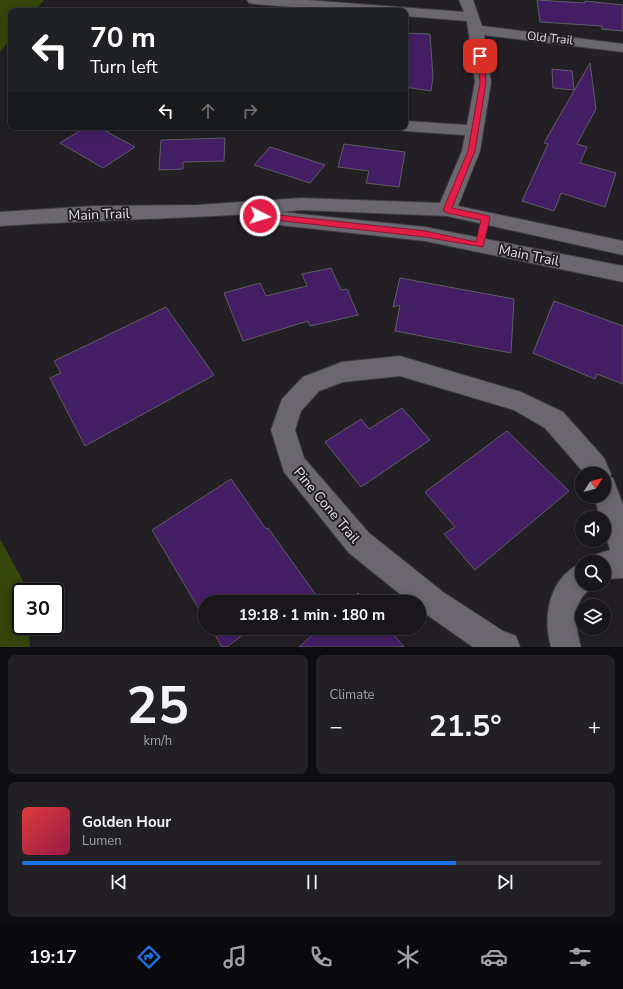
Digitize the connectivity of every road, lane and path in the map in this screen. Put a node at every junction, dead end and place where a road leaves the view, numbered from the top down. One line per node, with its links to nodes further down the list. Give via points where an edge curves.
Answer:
1 (254, 0): 3 (street)
2 (466, 0): 5 (street)
3 (359, 8)
4 (408, 12): 5 (street, Old Trail)
5 (475, 23): 6 (street, Old Trail); 8 (street, via 483,82)
6 (623, 48)
7 (408, 126): 8 (street)
8 (474, 132): 10 (street, via 471,151)
9 (397, 208): 10 (street, Main Trail); 11 (street, Main Trail, via 301,204); 14 (street)
10 (447, 210): 12 (street, Main Trail)
11 (197, 211): 13 (street, Main Trail, via 94,213); 14 (street, Main Trail, via 307,220)
12 (486, 218): 15 (street); 16 (street, Main Trail)
13 (0, 219)
14 (395, 231): 15 (street, Main Trail)
15 (480, 245): 17 (street, Main Trail)
16 (623, 248)
17 (623, 274)
18 (595, 467): 24 (street, Pine Cone Trail, via 554,420 521,402 400,366 342,372 312,384 290,406 282,430 293,464 359,544 433,602 494,643)
19 (609, 503): 20 (street)
20 (623, 547)
21 (623, 564): 22 (street)
22 (611, 565)
23 (575, 584): 25 (street, via 570,590 562,613)
24 (505, 647)
25 (566, 647)

